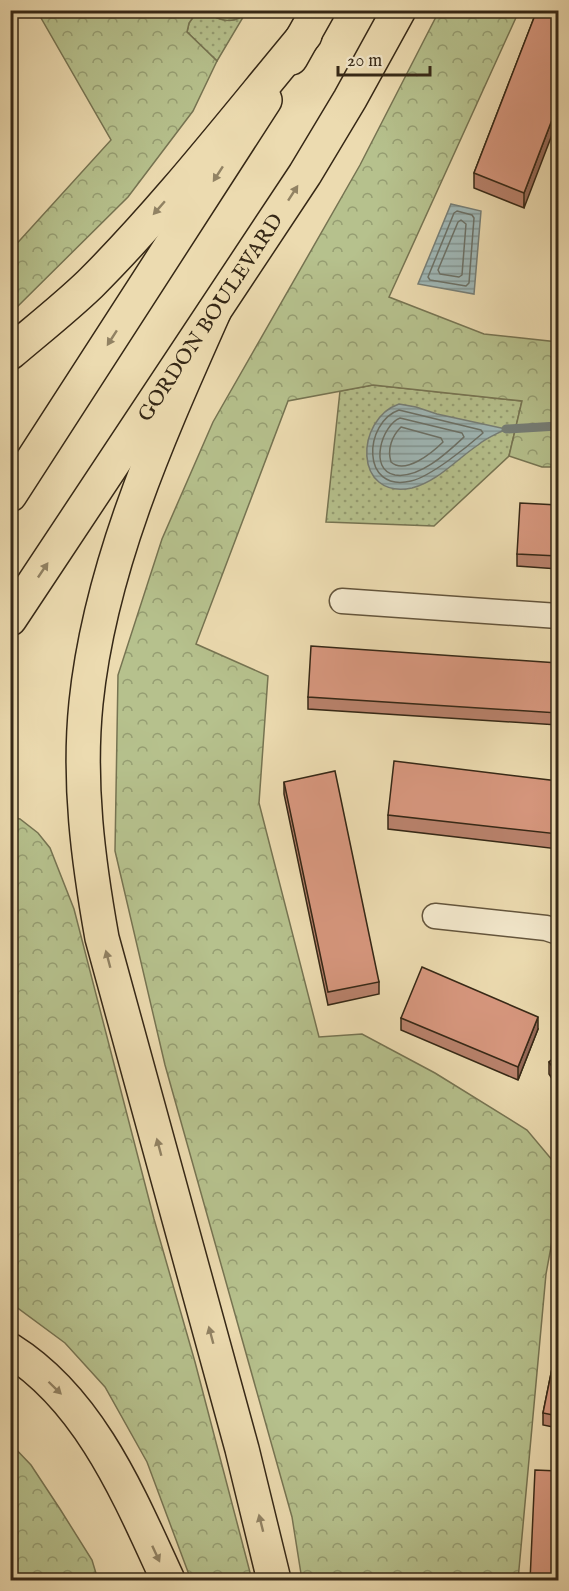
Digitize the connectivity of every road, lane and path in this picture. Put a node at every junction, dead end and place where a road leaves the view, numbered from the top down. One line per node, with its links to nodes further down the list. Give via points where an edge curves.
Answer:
1 (399, 10): 3 (main road, GORDON BOULEVARD, one-way to 1, via 315,158)
2 (311, 23): 4 (main road, one-way to 4, via 115,258); 5 (main road, one-way to 5, via 240,141)
3 (214, 312): 8 (main road, GORDON BOULEVARD, one-way to 3); 13 (main road, one-way to 3, via 242,1449 102,938 89,866 83,778 86,705 102,609 128,523 168,416)
4 (10, 353)
5 (10, 495)
6 (342, 601): 7 (street)
7 (558, 616)
8 (10, 619)
9 (435, 916): 10 (street)
10 (558, 932)
11 (10, 1350): 12 (main road, one-way to 12, via 57,1390 93,1435 135,1508)
12 (168, 1581)
13 (274, 1581)

